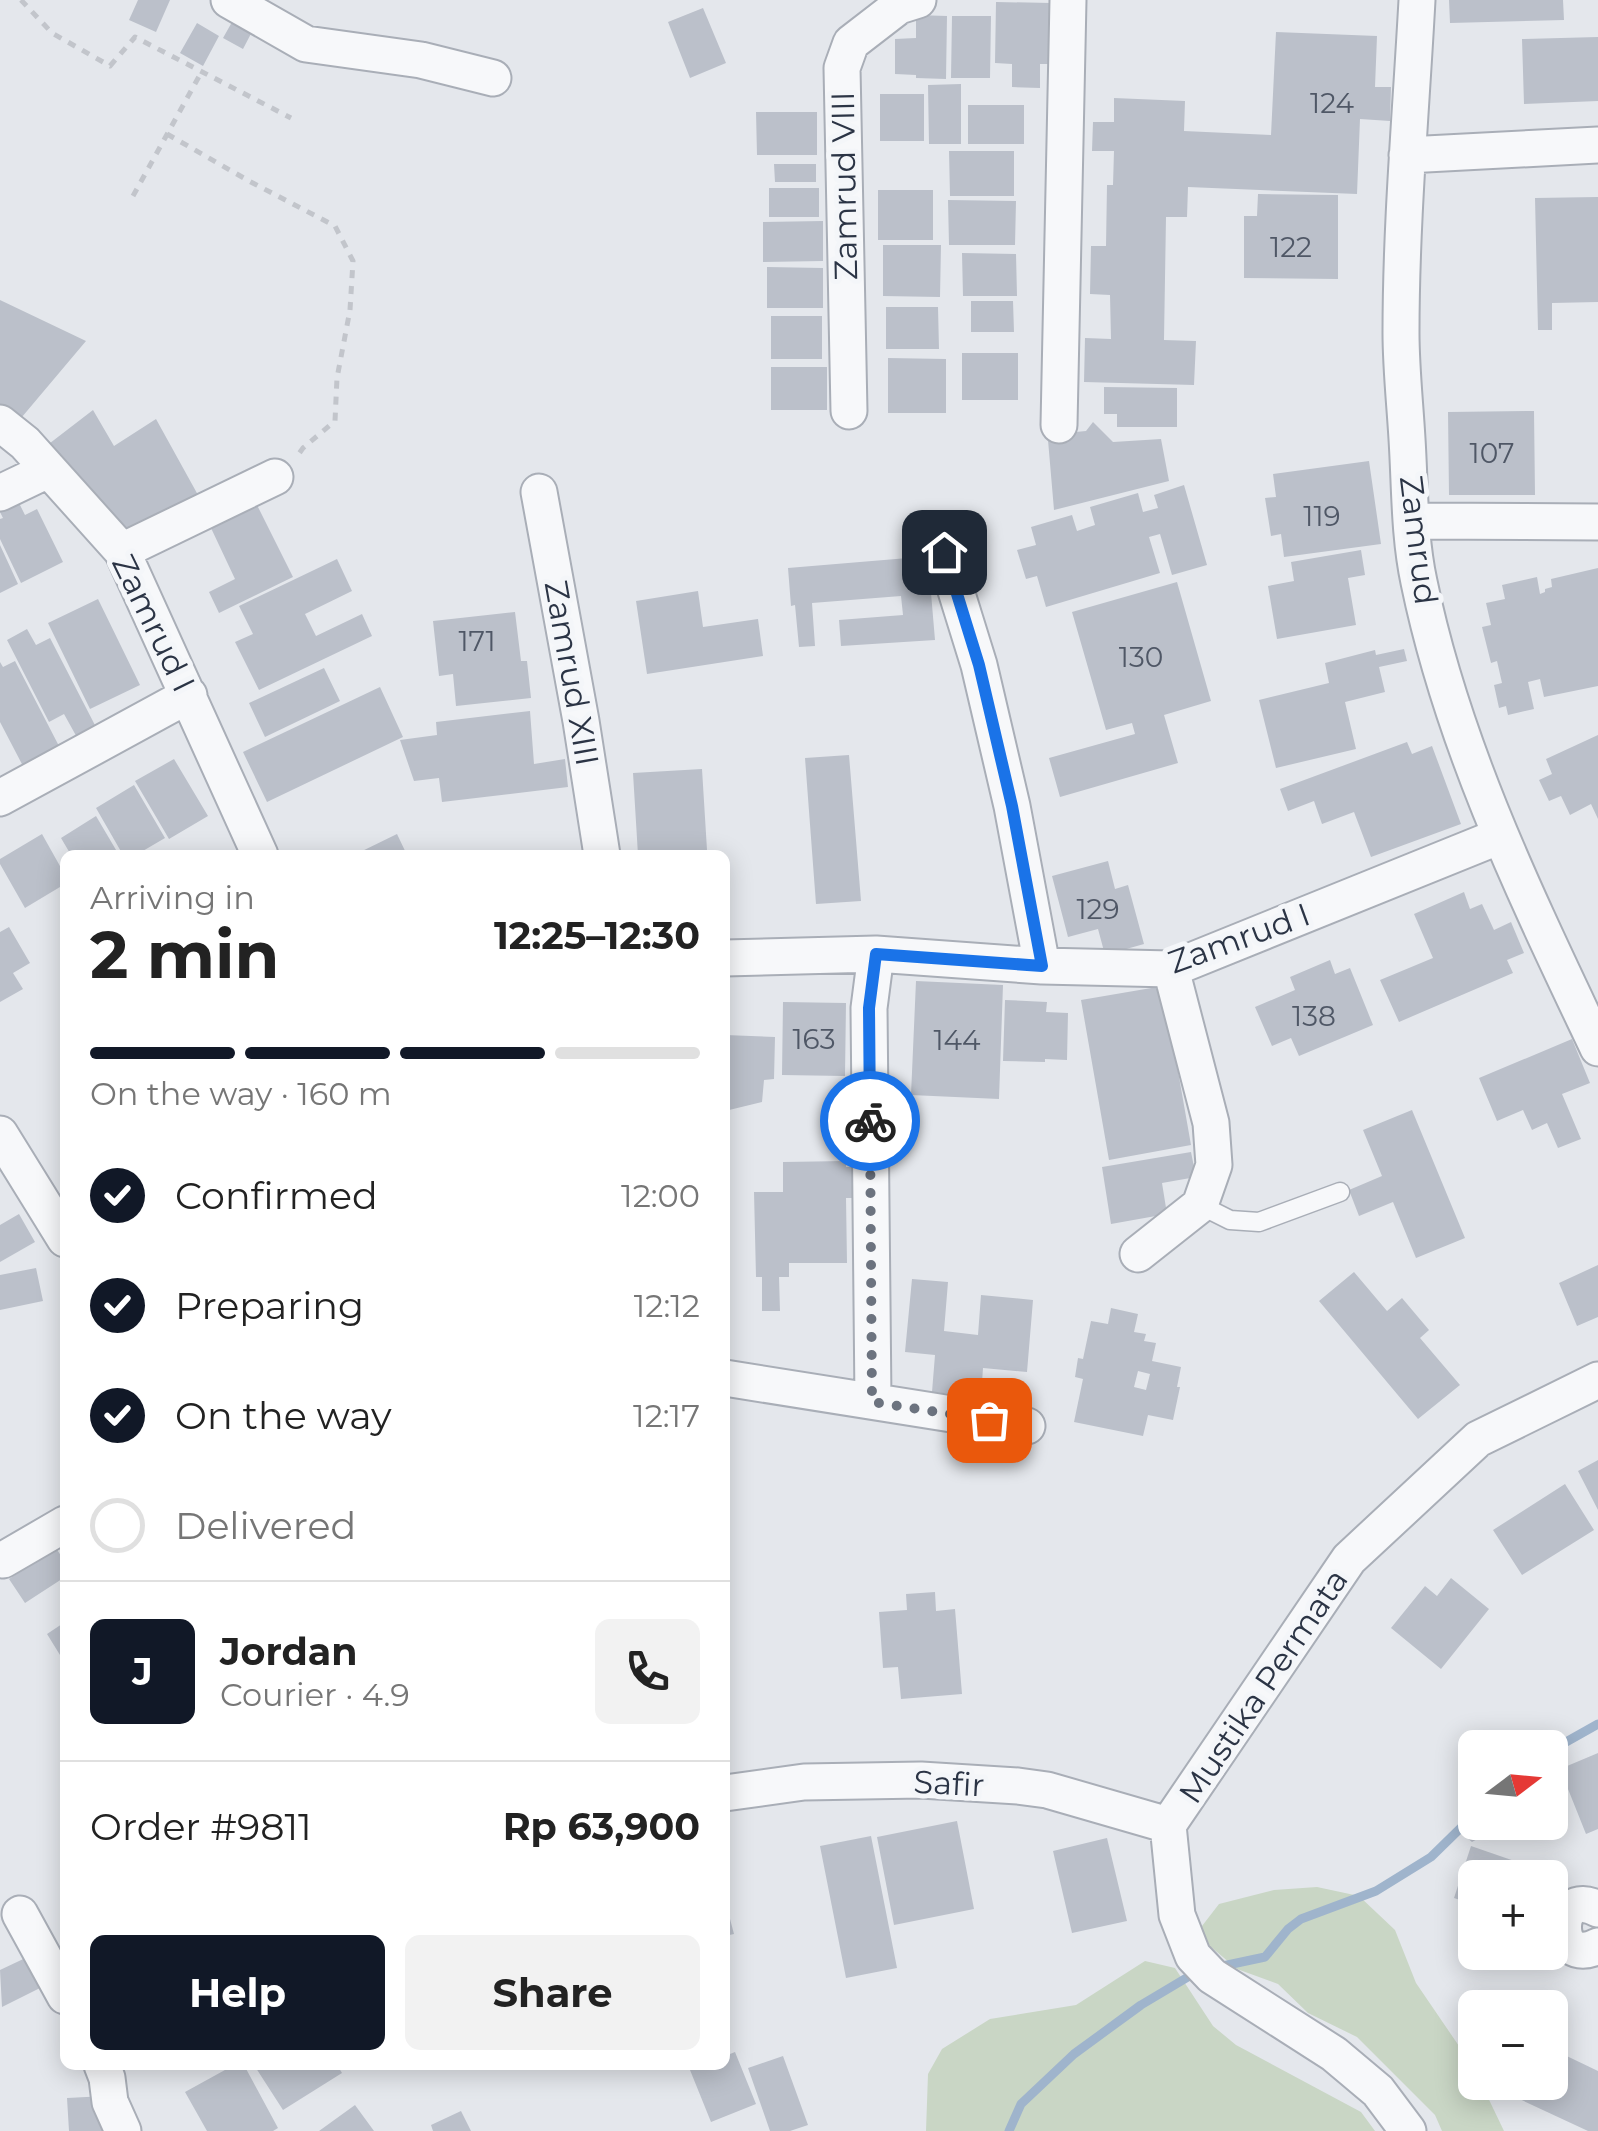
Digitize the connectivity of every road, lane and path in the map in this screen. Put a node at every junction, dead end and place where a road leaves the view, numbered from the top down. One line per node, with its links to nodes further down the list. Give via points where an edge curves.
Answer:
1 (21, 0): 6 (path, via 52,33 110,66 135,37)
2 (229, 0): 7 (street, via 306,44)
3 (918, 0): 13 (street, Zamrud VIII, via 899,6 851,43 842,68)
4 (1068, 0): 15 (street)
5 (1413, 0): 11 (street, Zamrud)
6 (202, 70): 8 (path); 9 (path)
7 (492, 78)
8 (291, 118)
9 (167, 134): 12 (path); 17 (path, via 336,226 353,261 335,421)
10 (1598, 145): 11 (street)
11 (1407, 155): 20 (street, Zamrud, via 1401,334)
12 (133, 196)
13 (848, 412)
14 (0, 423): 16 (street, Zamrud I)
15 (1060, 424)
16 (48, 470): 19 (street); 22 (street, Zamrud I)
17 (274, 478): 22 (street)
18 (539, 492): 28 (street, Zamrud XIII)
19 (0, 494)
20 (1412, 521): 21 (street); 26 (street, Zamrud, via 1418,581 1446,684)
21 (1598, 522)
22 (122, 551): 24 (street, Zamrud I)
23 (944, 552): 31 (street, via 983,682)
24 (189, 696): 25 (street); 27 (street, Zamrud I)
25 (0, 798)
26 (1500, 836): 32 (street, Zamrud I); 33 (street, Zamrud)
27 (258, 850)
28 (601, 850)
29 (876, 954): 30 (street, Zamrud I); 31 (street, Zamrud I); 41 (street, via 869,1008)
30 (730, 958)
31 (1042, 966): 32 (street, Zamrud I)
32 (1171, 969): 36 (street, via 1210,1123 1214,1165)
33 (1598, 1048)
34 (0, 1134): 37 (street)
35 (1340, 1192): 36 (lane, via 1259,1222 1230,1220)
36 (1200, 1205): 38 (street)
37 (60, 1230)
38 (1138, 1254)
39 (730, 1379): 41 (street)
40 (1598, 1380): 46 (street, Mustika Permata, via 1478,1440 1348,1560)
41 (872, 1402): 42 (street)
42 (1027, 1426)
43 (60, 1527): 44 (street)
44 (3, 1560)
45 (730, 1791): 46 (street, Safir, via 804,1782 1018,1786)
46 (1168, 1825): 53 (street, Mustika Permata, via 1177,1915 1194,1956 1212,1976 1334,2054 1378,2091)
47 (1598, 1908): 49 (street, via 1580,1904 1569,1910 1562,1932 1578,1950)
48 (20, 1914): 50 (street)
49 (1598, 1946)
50 (60, 1987)
51 (111, 2070): 52 (street, via 110,2102)
52 (123, 2131)
53 (1408, 2131)

